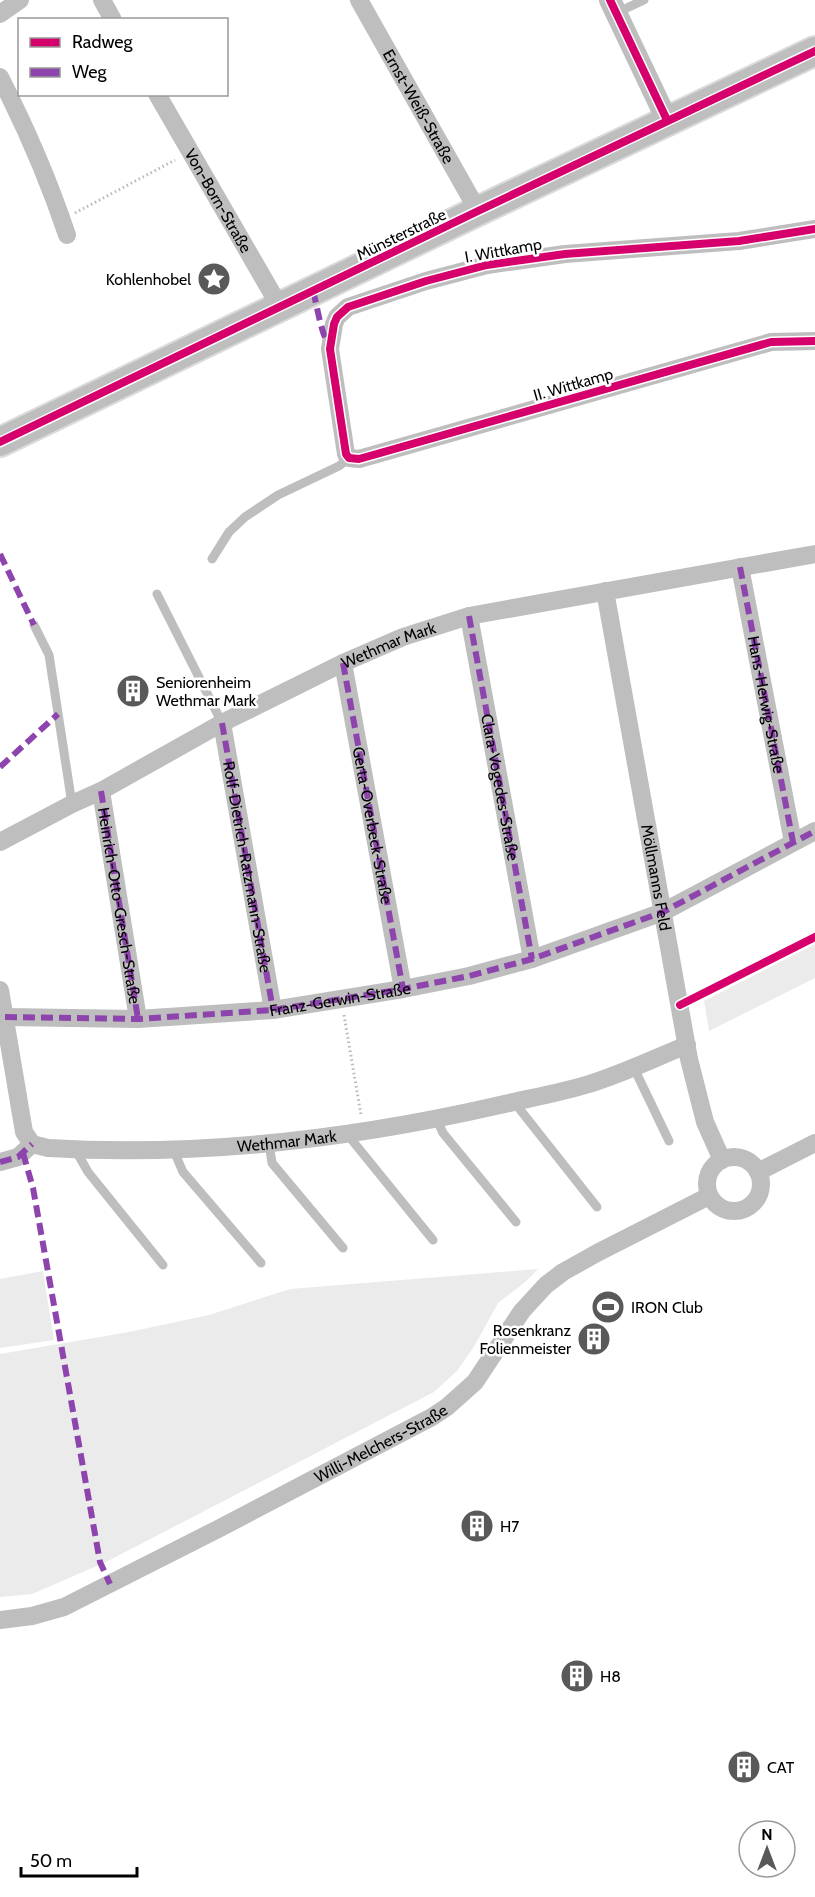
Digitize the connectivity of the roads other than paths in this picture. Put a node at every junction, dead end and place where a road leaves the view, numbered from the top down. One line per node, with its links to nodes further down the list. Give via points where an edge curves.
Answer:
1 (20, 0): 6 (street)
2 (102, 0): 7 (street)
3 (359, 0): 12 (street, Ernst-Weiß-Straße)
4 (644, 0): 5 (lane)
5 (613, 6): 11 (street)
6 (0, 14)
7 (112, 18)
8 (815, 51): 11 (main road, Münsterstraße)
9 (0, 77): 13 (street, via 17,109)
10 (158, 96): 15 (street, Von-Born-Straße)
11 (667, 120): 12 (main road, Münsterstraße)
12 (478, 211): 15 (main road, Münsterstraße)
13 (64, 227)
14 (815, 229): 18 (street, I. Wittkamp, via 739,241 565,254 487,265 426,280 348,307 337,316 330,349)
15 (280, 307): 17 (main road, Münsterstraße)
16 (815, 341): 18 (street, II. Wittkamp, via 771,342 360,459)
17 (0, 442)
18 (347, 453): 20 (lane, via 339,466 278,495 245,517 229,532)
19 (815, 554): 21 (street, Wethmar Mark)
20 (212, 559)
21 (740, 567): 22 (street, Wethmar Mark); 32 (street, Hans-Herwig-Straße)
22 (604, 591): 24 (street, Wethmar Mark); 33 (street, Möllmanns Feld)
23 (157, 594): 27 (lane)
24 (469, 616): 26 (street, Wethmar Mark, via 403,637); 34 (street, Clara-Vogedes-Straße)
25 (34, 625): 29 (lane, via 49,655)
26 (343, 663): 27 (street, Wethmar Mark); 35 (street, Gerta-Overbeck-Straße)
27 (222, 723): 28 (street, Wethmar Mark); 37 (street, Rolf-Dietrich-Ratzmann-Straße)
28 (102, 791): 29 (street, Wethmar Mark); 39 (street, Heinrich-Otto-Gresch-Straße)
29 (72, 804): 31 (street, Wethmar Mark)
30 (815, 831): 32 (street, Franz-Gerwin-Straße)
31 (0, 842)
32 (793, 842): 33 (street, Franz-Gerwin-Straße)
33 (663, 912): 34 (street, Franz-Gerwin-Straße); 40 (street, Möllmanns Feld)
34 (532, 959): 35 (street, Franz-Gerwin-Straße)
35 (403, 989): 37 (street, Franz-Gerwin-Straße)
36 (0, 990): 38 (street)
37 (273, 1010): 39 (street, Franz-Gerwin-Straße)
38 (5, 1017): 39 (street, Franz-Gerwin-Straße); 48 (street, via 24,1132)
39 (138, 1019)
40 (687, 1045): 41 (street, Wethmar Mark); 51 (street, Möllmanns Feld, via 705,1122)
41 (633, 1066): 42 (street, Wethmar Mark, via 590,1084); 45 (lane)
42 (514, 1101): 43 (street, Wethmar Mark); 55 (lane)
43 (436, 1120): 44 (street, Wethmar Mark); 56 (lane)
44 (355, 1133): 46 (street, Wethmar Mark); 57 (lane)
45 (669, 1141)
46 (269, 1143): 50 (street, Wethmar Mark); 58 (lane, via 272,1162)
47 (815, 1143): 53 (street)
48 (32, 1144): 49 (street, Wethmar Mark); 52 (street, via 18,1157)
49 (75, 1149): 50 (street, Wethmar Mark); 60 (lane, via 88,1172)
50 (173, 1149): 59 (lane, via 183,1172)
51 (722, 1160): 53 (street, via 738,1157); 54 (street, via 707,1180)
52 (0, 1162)
53 (758, 1172): 54 (street, via 759,1197 746,1209 721,1209)
54 (709, 1196): 61 (street, Willi-Melchers-Straße, via 597,1253 546,1285 522,1311 475,1382 432,1417 63,1607)
55 (597, 1207)
56 (516, 1222)
57 (433, 1240)
58 (343, 1248)
59 (261, 1263)
60 (164, 1265)
61 (0, 1620)

